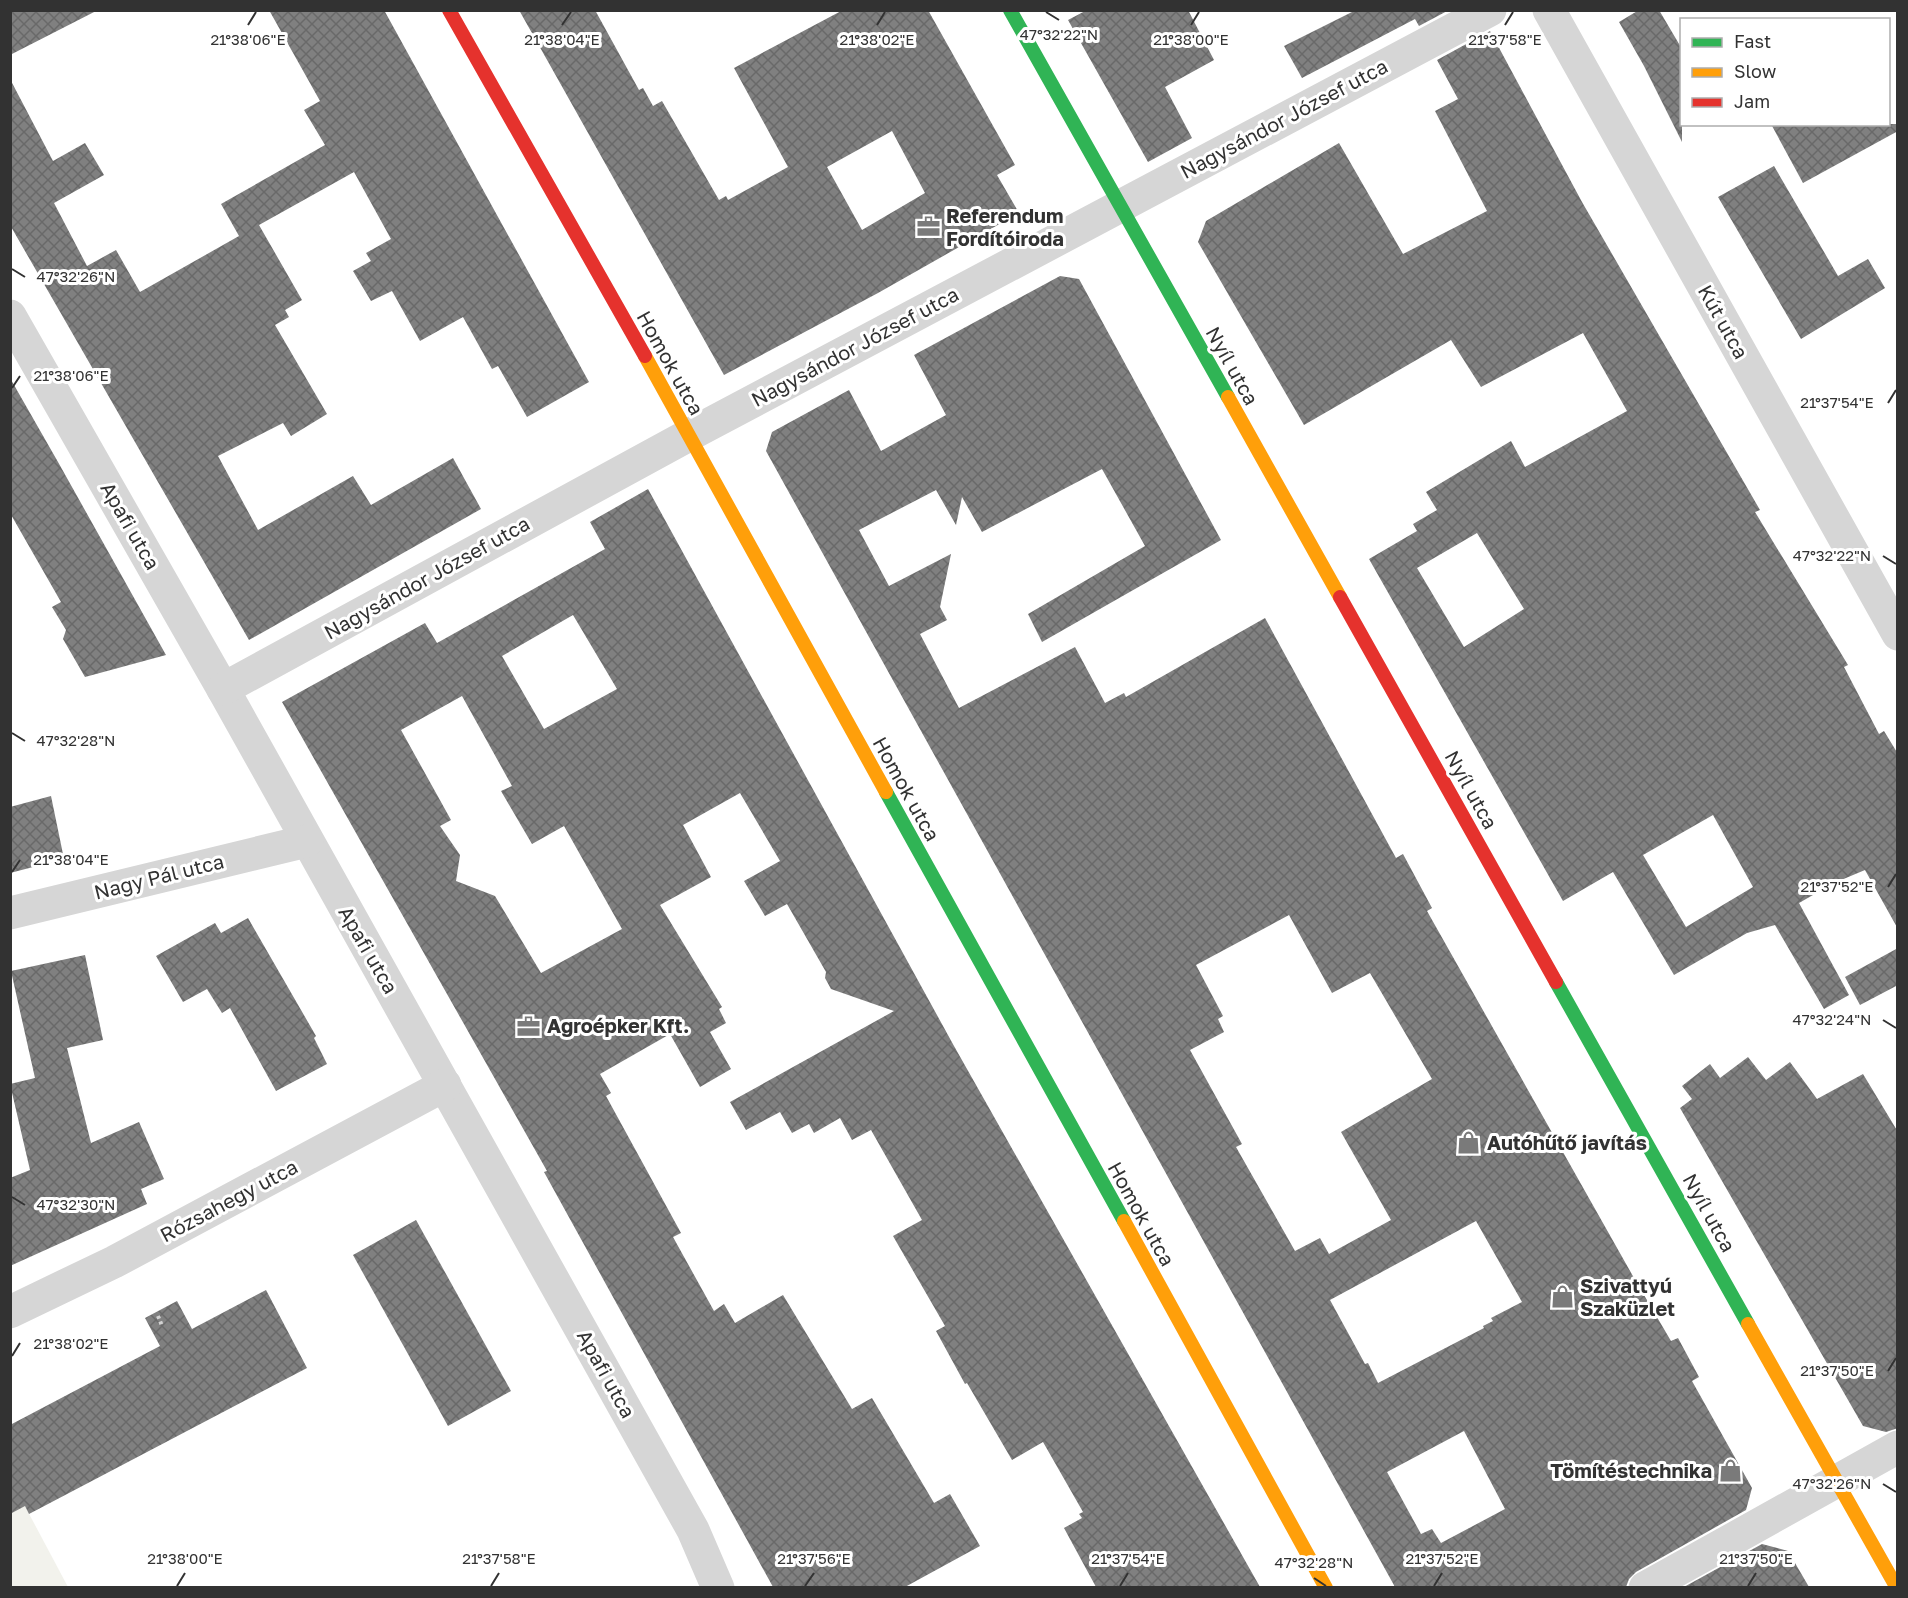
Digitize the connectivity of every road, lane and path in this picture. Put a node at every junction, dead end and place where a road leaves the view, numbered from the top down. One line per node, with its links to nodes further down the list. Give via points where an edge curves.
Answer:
1 (449, 10): 7 (main road, Homok utca)
2 (1010, 10): 5 (main road, Nyíl utca)
3 (1490, 10): 5 (street, Nagysándor József utca)
4 (1549, 10): 8 (street, Kút utca)
5 (1120, 207): 7 (street, Nagysándor József utca); 17 (main road, Nyíl utca)
6 (10, 316): 9 (street, Apafi utca)
7 (689, 435): 9 (street, Nagysándor József utca); 19 (main road, Homok utca)
8 (1898, 634)
9 (223, 689): 10 (street, Apafi utca)
10 (307, 842): 11 (street, Nagy Pál utca); 12 (street, Apafi utca)
11 (10, 913)
12 (445, 1085): 13 (street, Rózsahegy utca, via 134,1252); 18 (street, Apafi utca, via 693,1530)
13 (10, 1312)
14 (158, 1316): 15 (path)
15 (162, 1326)
16 (1898, 1447): 17 (street)
17 (1837, 1480): 20 (street); 21 (main road, Nyíl utca)
18 (718, 1587)
19 (1326, 1587)
20 (1645, 1587)
21 (1898, 1587)

